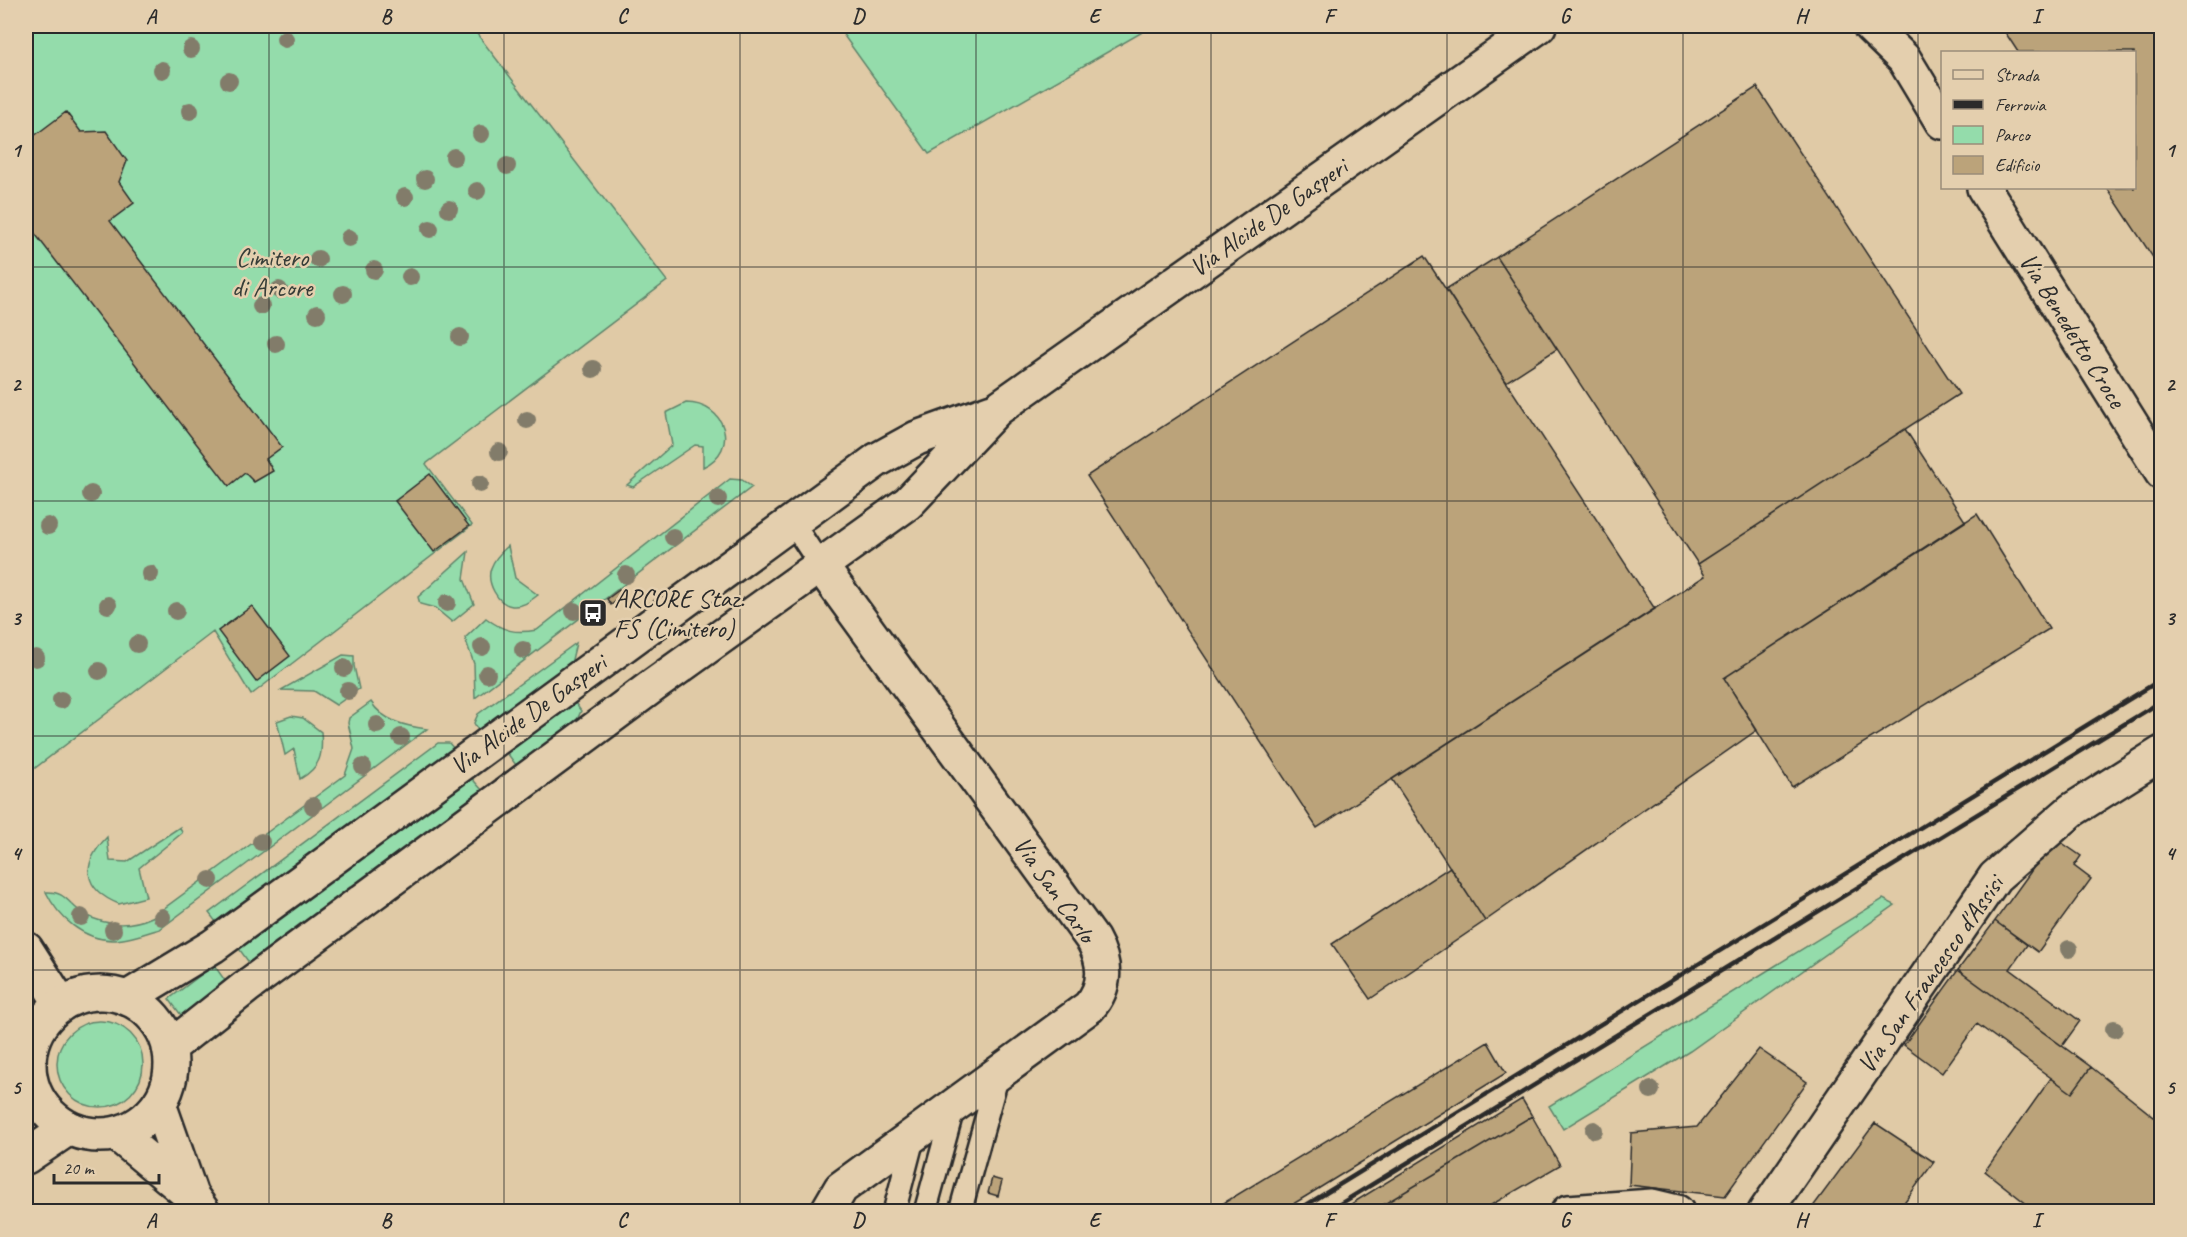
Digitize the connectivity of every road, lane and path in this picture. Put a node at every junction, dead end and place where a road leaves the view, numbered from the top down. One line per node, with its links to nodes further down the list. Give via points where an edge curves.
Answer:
1 (1539, 26): 7 (street, Via Alcide De Gasperi)
2 (1870, 26): 4 (street)
3 (1893, 26): 4 (street)
4 (1904, 59): 5 (street)
5 (1941, 120)
6 (1985, 189): 8 (street, Via Benedetto Croce)
7 (997, 409): 9 (street, Via Alcide De Gasperi, via 917,438 877,460); 10 (street, Via Alcide De Gasperi, via 924,489)
8 (2162, 473)
9 (792, 522): 10 (lane); 13 (street, Via Alcide De Gasperi, via 213,946)
10 (821, 567): 15 (street, Via Alcide De Gasperi, via 654,685); 16 (street, Via San Carlo, via 1093,940 1101,958 1103,976 1095,1000)
11 (2162, 753): 31 (street, Via San Francesco d'Assisi, via 2072,810 1995,877)
12 (26, 948): 14 (street)
13 (128, 998): 14 (street, via 105,993 82,995); 15 (street, via 147,1010 161,1027)
14 (61, 1004): 17 (street, via 45,1018 34,1036)
15 (169, 1048): 18 (street, via 170,1077)
16 (998, 1075): 19 (street, Via San Carlo); 28 (lane)
17 (28, 1080): 20 (street, via 44,1107)
18 (159, 1104): 21 (street, via 136,1125); 24 (street)
19 (954, 1106): 22 (street, Via San Carlo); 27 (lane)
20 (69, 1128): 21 (street, via 86,1134); 23 (street)
21 (117, 1134): 24 (street)
22 (914, 1135): 25 (street, Via San Carlo, via 841,1188); 26 (lane)
23 (26, 1157)
24 (197, 1203)
25 (827, 1212)
26 (894, 1212)
27 (925, 1212)
28 (960, 1212)
29 (1568, 1212): 30 (street, via 1652,1206)
30 (1677, 1212)
31 (1765, 1212)

